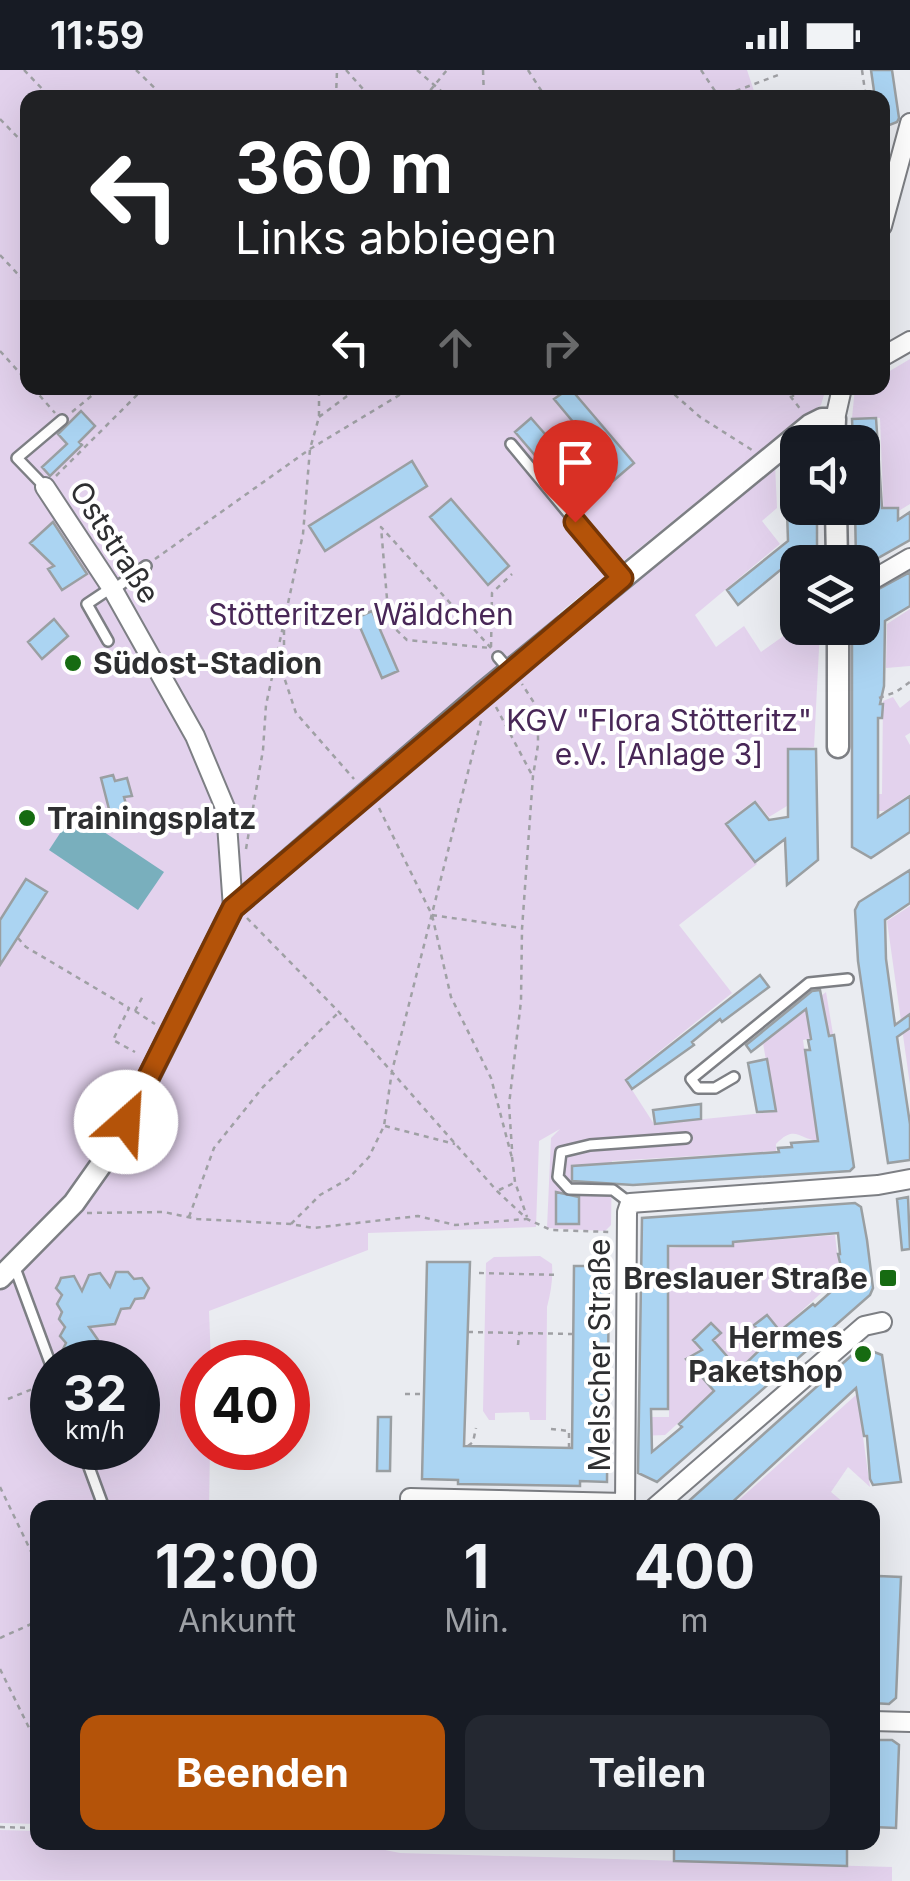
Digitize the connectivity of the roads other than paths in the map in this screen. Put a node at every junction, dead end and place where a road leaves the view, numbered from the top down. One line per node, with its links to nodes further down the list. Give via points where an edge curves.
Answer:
1 (910, 123): 2 (street)
2 (890, 197)
3 (840, 395): 4 (street)
4 (835, 419): 6 (street); 12 (street, via 810,424)
5 (62, 420): 8 (lane, via 17,458)
6 (835, 425)
7 (510, 444): 12 (lane)
8 (44, 488): 13 (street, Oststraße)
9 (910, 558): 11 (street)
10 (146, 566): 13 (lane)
11 (880, 576)
12 (622, 578): 17 (street, via 499,658 486,694)
13 (112, 589): 14 (lane, via 87,604); 17 (street, Oststraße, via 191,728 226,810)
14 (108, 641)
15 (838, 645): 16 (street)
16 (838, 747)
17 (233, 908): 23 (street, via 116,1145 74,1203)
18 (848, 979): 19 (lane, via 809,983 691,1079 709,1089)
19 (734, 1077)
20 (686, 1138): 22 (lane, via 561,1152 558,1177 569,1189 614,1190)
21 (910, 1179): 22 (street)
22 (630, 1203): 28 (street, Melscher Straße)
23 (7, 1272): 25 (lane)
24 (882, 1322): 29 (street, via 864,1326)
25 (39, 1340)
26 (91, 1470): 27 (lane)
27 (104, 1500)
28 (625, 1500)
29 (663, 1500)
30 (880, 1721): 31 (street)
31 (910, 1722)

